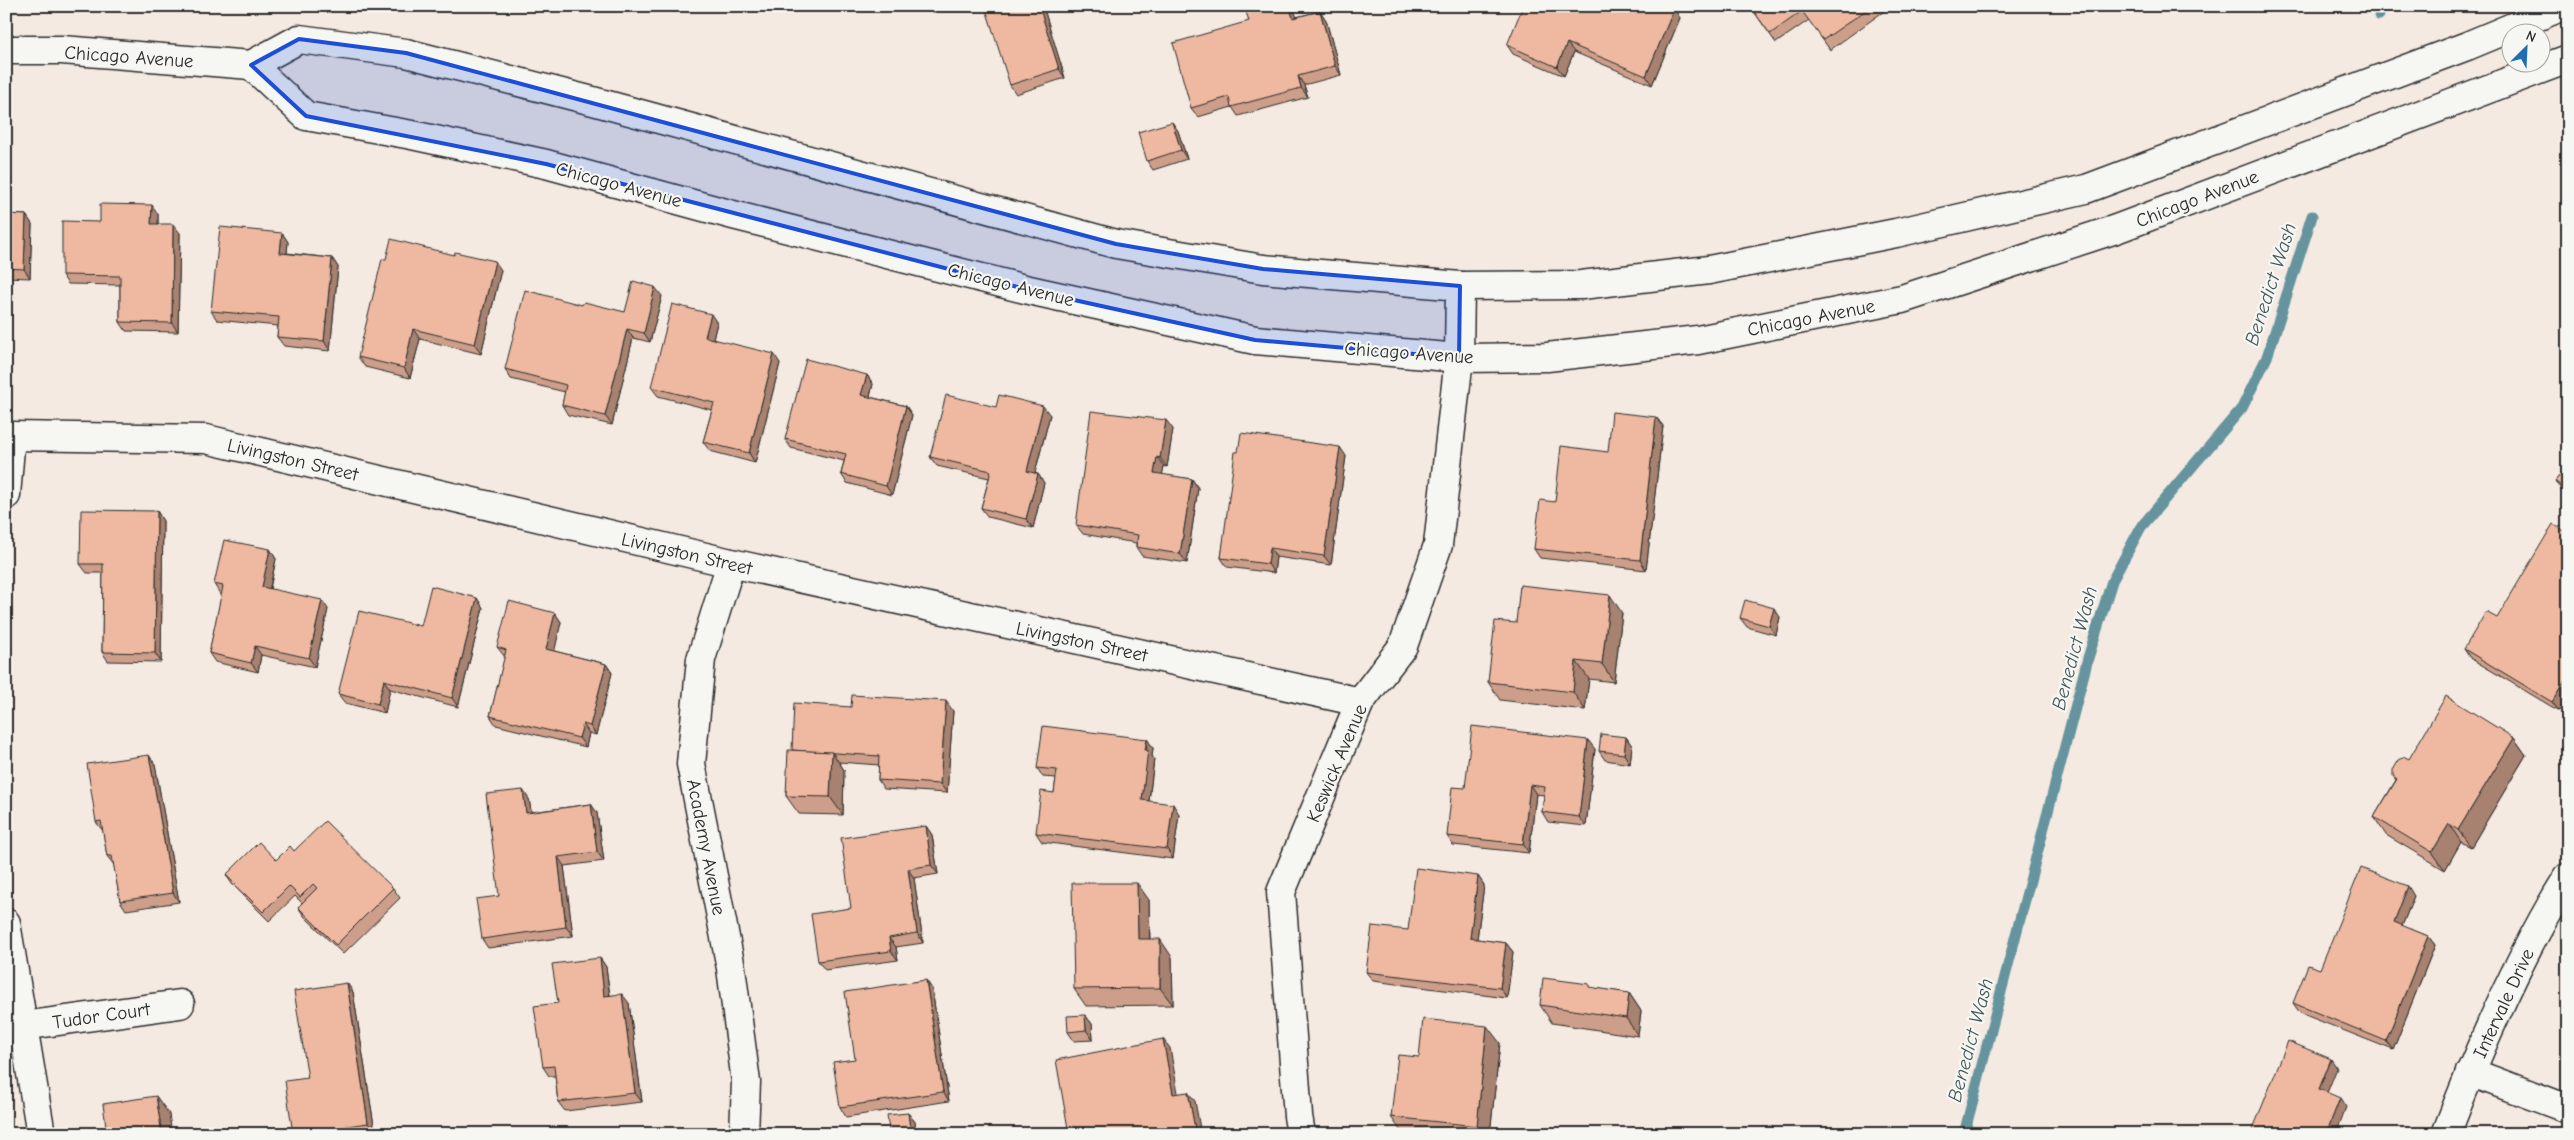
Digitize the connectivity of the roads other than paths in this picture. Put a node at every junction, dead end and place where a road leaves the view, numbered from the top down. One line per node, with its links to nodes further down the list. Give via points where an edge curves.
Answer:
1 (2563, 6): 5 (main road, via 2467,46 2086,189 1896,233 1709,270 1581,285)
2 (6, 50): 4 (main road, Chicago Avenue, via 62,50)
3 (2568, 59): 6 (main road, Chicago Avenue, via 2116,229 1902,299 1698,340 1548,357)
4 (251, 65): 5 (main road, via 299,39 406,53 1116,244 1263,269); 6 (main road, Chicago Avenue, via 306,116 546,164 1020,288 1255,340)
5 (1460, 286): 6 (main road, Keswick Avenue)
6 (1459, 358): 9 (main road, Keswick Avenue, via 1438,545 1403,646)
7 (6, 495): 8 (main road, Livingston Street, via 11,436 206,439)
8 (731, 563): 9 (main road, Livingston Street); 17 (main road, Academy Avenue, via 701,659 691,764 731,968 746,1082)
9 (1360, 702): 18 (main road, Keswick Avenue, via 1282,892)
10 (2568, 877): 14 (main road, Intervale Drive, via 2546,911)
11 (6, 923): 13 (main road)
12 (180, 1004): 13 (main road, Tudor Court)
13 (23, 1026): 16 (main road)
14 (2470, 1072): 15 (main road); 19 (main road, Intervale Drive)
15 (2568, 1108)
16 (41, 1134)
17 (744, 1134)
18 (1301, 1134)
19 (2446, 1134)

